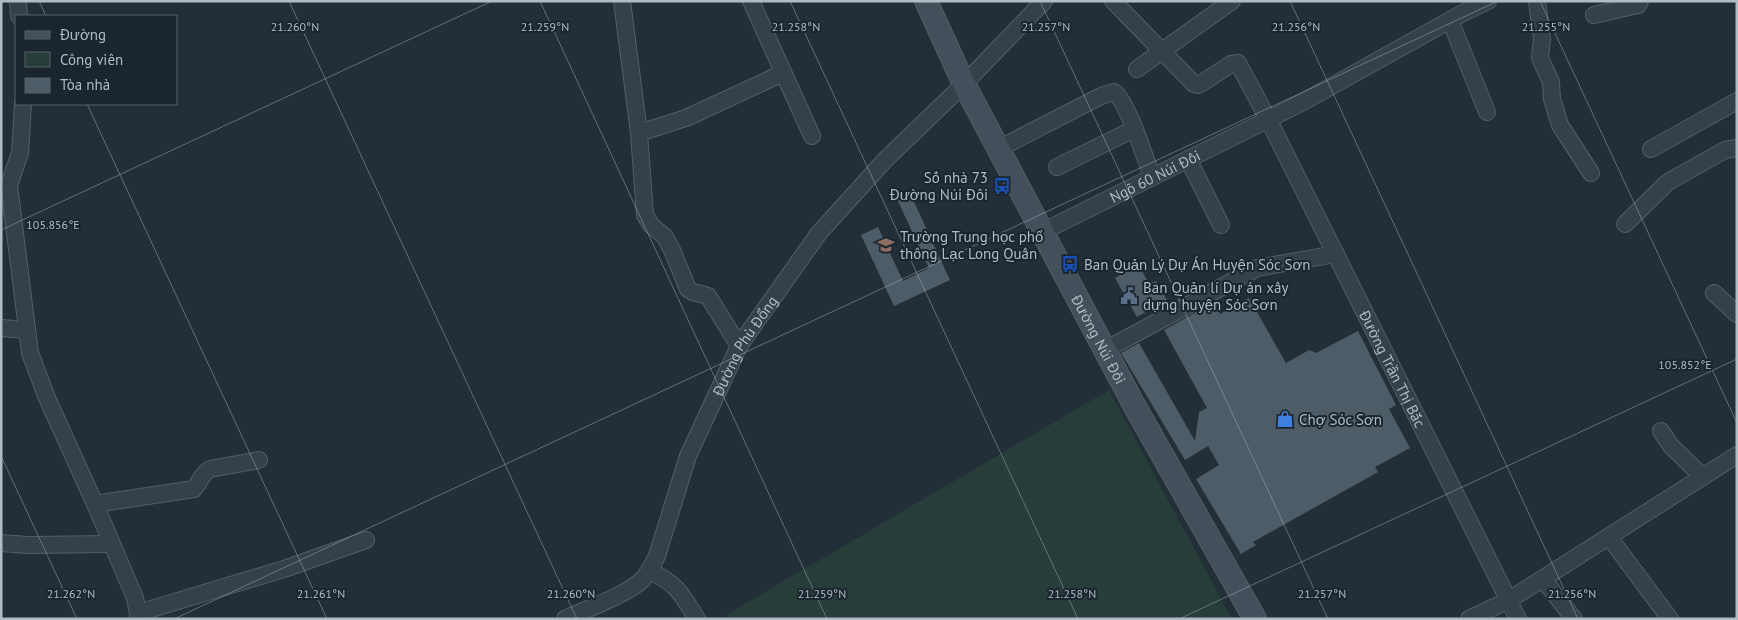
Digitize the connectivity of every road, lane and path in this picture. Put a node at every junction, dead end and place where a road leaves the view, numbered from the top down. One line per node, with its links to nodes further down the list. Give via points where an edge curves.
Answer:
1 (18, 1): 11 (street)
2 (622, 1): 23 (street)
3 (751, 1): 16 (street)
4 (926, 1): 17 (main road, Đường Núi Đôi)
5 (1044, 1): 17 (street, Đường Phù Đổng)
6 (1113, 1): 14 (street)
7 (1232, 1): 14 (street)
8 (1488, 1): 13 (street, Ngõ 60 Núi Đôi)
9 (1537, 1): 30 (street, via 1542,39 1540,58 1551,82 1552,99 1560,125)
10 (1640, 1): 12 (street, via 1638,5)
11 (19, 15)
12 (1594, 15)
13 (1450, 20): 20 (street); 21 (street, Ngõ 60 Núi Đôi)
14 (1161, 52): 15 (street); 21 (street, Đường Trần Thị Bắc, via 1198,85 1238,63)
15 (1137, 69)
16 (783, 73): 23 (street, via 686,118); 24 (street)
17 (964, 84): 26 (main road, Đường Núi Đôi); 41 (street, Đường Phù Đổng, via 886,159 819,232)
18 (1737, 101): 27 (street)
19 (23, 105): 32 (street, via 20,153)
20 (1487, 112)
21 (1268, 119): 28 (street, Ngõ 60 Núi Đôi); 36 (street, Đường Trần Thị Bắc)
22 (1134, 130): 26 (street, via 1114,92); 29 (street); 31 (street)
23 (639, 133): 41 (street, via 645,215 665,237 688,289 708,296)
24 (812, 136)
25 (1737, 148): 33 (street, via 1725,150 1668,182)
26 (998, 149): 35 (main road, Đường Núi Đôi)
27 (1651, 149)
28 (1188, 158): 31 (street, Ngõ 60 Núi Đôi); 34 (street)
29 (1057, 167)
30 (1590, 173)
31 (1152, 176): 35 (street, Ngõ 60 Núi Đôi)
32 (5, 185): 40 (street)
33 (1625, 224)
34 (1221, 225)
35 (1042, 232): 42 (main road, Đường Núi Đôi)
36 (1336, 254): 42 (street, via 1257,268); 54 (street, Đường Trần Thị Bắc)
37 (1714, 293): 38 (street)
38 (1737, 314)
39 (1, 328): 40 (street)
40 (27, 330): 47 (street, via 30,354 47,398)
41 (739, 346): 52 (street, Đường Phù Đổng, via 688,456)
42 (1105, 350): 58 (main road, Đường Núi Đôi)
43 (1661, 431): 46 (street, via 1671,446)
44 (1737, 455): 46 (street)
45 (259, 460): 47 (street, via 210,469 203,473 194,489)
46 (1703, 477): 48 (street)
47 (95, 504): 51 (street)
48 (1609, 536): 53 (street); 62 (street)
49 (366, 540): 55 (street)
50 (1, 543): 51 (street)
51 (112, 544): 55 (street, via 135,598)
52 (650, 571): 56 (street, Đường Phù Đổng, via 630,590); 57 (street, via 680,591)
53 (1543, 579): 54 (street); 61 (street)
54 (1510, 600): 59 (street); 60 (street, Đường Trần Thị Bắc)
55 (139, 616)
56 (565, 619)
57 (697, 619)
58 (1255, 619)
59 (1469, 619)
60 (1518, 619)
61 (1574, 619)
62 (1670, 619)

